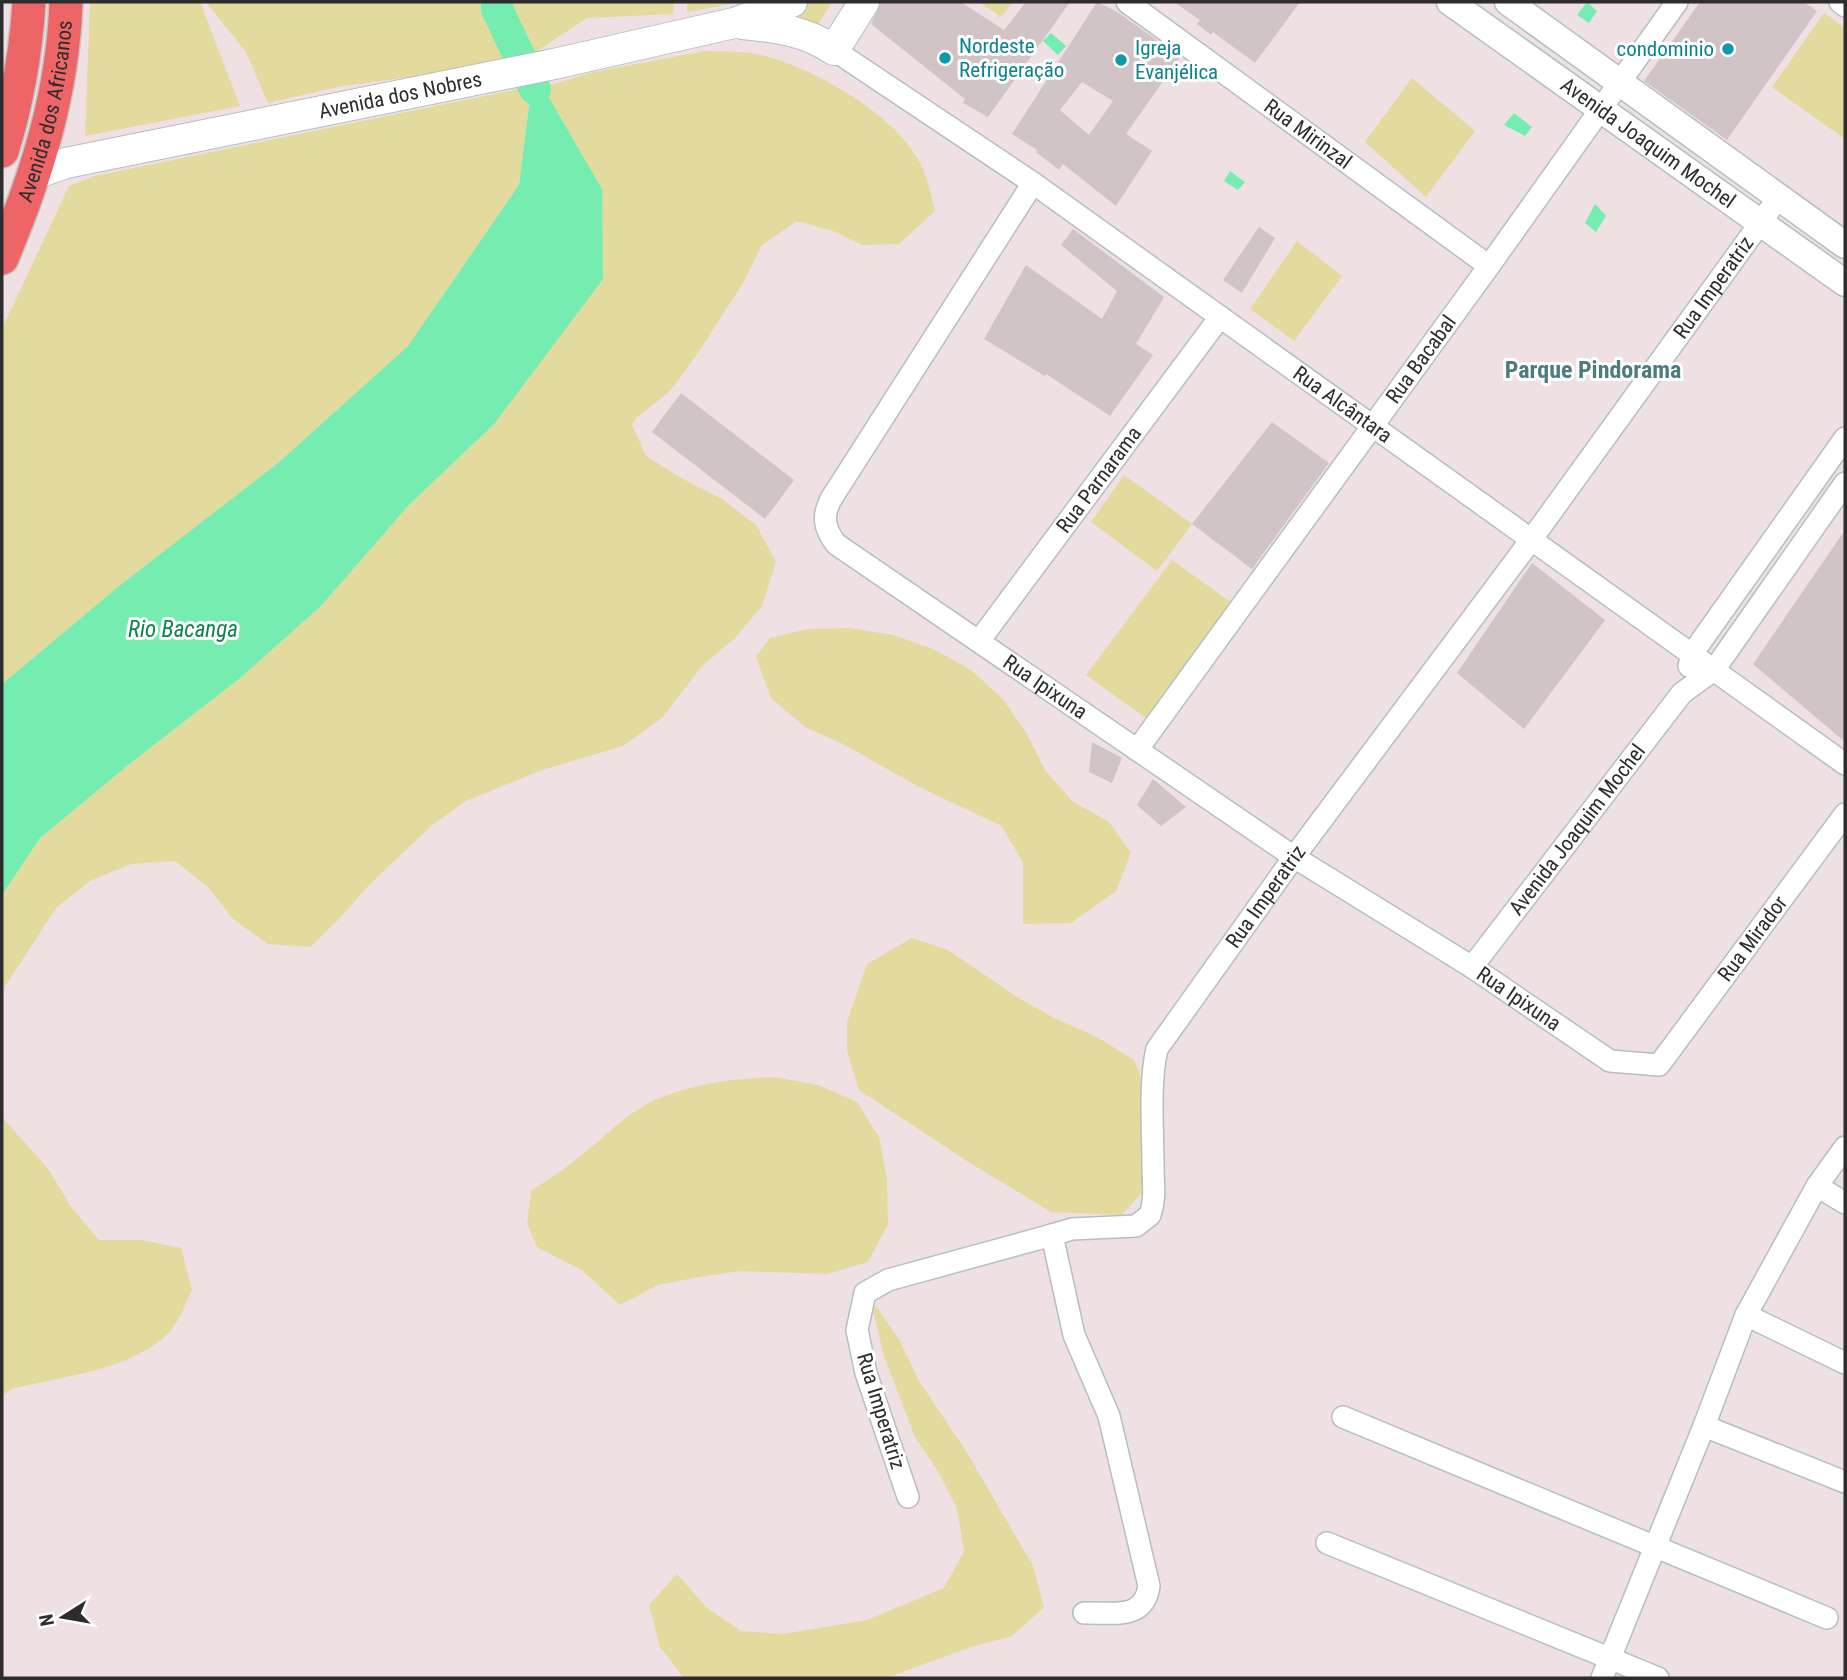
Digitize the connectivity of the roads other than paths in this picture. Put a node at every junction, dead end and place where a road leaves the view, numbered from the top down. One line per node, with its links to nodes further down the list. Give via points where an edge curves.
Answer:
1 (29, 2): 16 (main road, Avenida dos Africanos, via 21,68)
2 (66, 2): 17 (main road, Avenida dos Africanos)
3 (792, 2): 12 (main road, Avenida dos Nobres)
4 (843, 2): 13 (main road)
5 (864, 2): 13 (main road)
6 (1126, 2): 23 (street, Rua Mirinzal)
7 (1450, 2): 15 (street, Avenida Joaquim Mochel)
8 (1508, 2): 14 (street, Avenida Joaquim Mochel)
9 (1677, 2): 14 (street, Rua Bacabal)
10 (1840, 2): 11 (street)
11 (1845, 6)
12 (734, 23): 13 (main road, Avenida dos Nobres, via 777,27); 17 (main road, Avenida dos Nobres, via 513,73)
13 (827, 45): 18 (street, Rua Alcântara)
14 (1619, 81): 15 (street, Rua Bacabal); 19 (street, Avenida Joaquim Mochel)
15 (1599, 110): 20 (street, Avenida Joaquim Mochel); 23 (street, Rua Bacabal)
16 (2, 151)
17 (48, 161): 22 (main road, Avenida dos Africanos)
18 (1033, 183): 25 (street, Rua Alcântara); 30 (street, Rua Ipixuna, via 825,511 828,533 836,544)
19 (1779, 197): 20 (street, Rua Imperatriz); 21 (street, Avenida Joaquim Mochel)
20 (1760, 221): 24 (street, Avenida Joaquim Mochel); 29 (street, Rua Imperatriz)
21 (1845, 245)
22 (2, 258)
23 (1489, 266): 26 (street, Rua Bacabal)
24 (1845, 284)
25 (1220, 317): 26 (street, Rua Alcântara); 30 (street, Rua Parnarama)
26 (1373, 426): 29 (street, Rua Alcântara); 34 (street, Rua Bacabal)
27 (1845, 438): 31 (street, Avenida Joaquim Mochel)
28 (1845, 483): 32 (street, Avenida Joaquim Mochel)
29 (1531, 540): 31 (street, Rua Alcântara); 37 (street, Rua Imperatriz)
30 (979, 641): 34 (street, Rua Ipixuna)
31 (1692, 654): 32 (street, Rua Alcântara); 33 (street, Avenida Joaquim Mochel)
32 (1714, 670): 33 (street, Avenida Joaquim Mochel); 35 (street, Rua Alcântara)
33 (1682, 693): 38 (street, Avenida Joaquim Mochel)
34 (1137, 750): 37 (street, Rua Ipixuna)
35 (1845, 764)
36 (1845, 814): 39 (street, Rua Mirador, via 1659,1065)
37 (1294, 857): 38 (street, Rua Ipixuna); 43 (street, Rua Imperatriz, via 1157,1049 1155,1192 1150,1215 1136,1226 1072,1229)
38 (1472, 967): 39 (street, Rua Ipixuna)
39 (1611, 1061)
40 (1845, 1147): 41 (street)
41 (1817, 1186): 42 (street); 44 (street)
42 (1845, 1203)
43 (1052, 1235): 49 (street, Rua Imperatriz, via 888,1280 865,1293 857,1329 866,1373); 52 (street, via 1074,1335 1110,1416 1149,1586 1140,1608)
44 (1745, 1315): 45 (street); 47 (street)
45 (1845, 1363)
46 (1343, 1418): 51 (street)
47 (1704, 1426): 48 (street); 51 (street)
48 (1845, 1482)
49 (908, 1497)
50 (1327, 1543): 54 (street)
51 (1655, 1547): 53 (street); 54 (street)
52 (1084, 1613)
53 (1826, 1618)
54 (1610, 1658): 55 (street); 56 (street)
55 (1602, 1678)
56 (1658, 1678)

